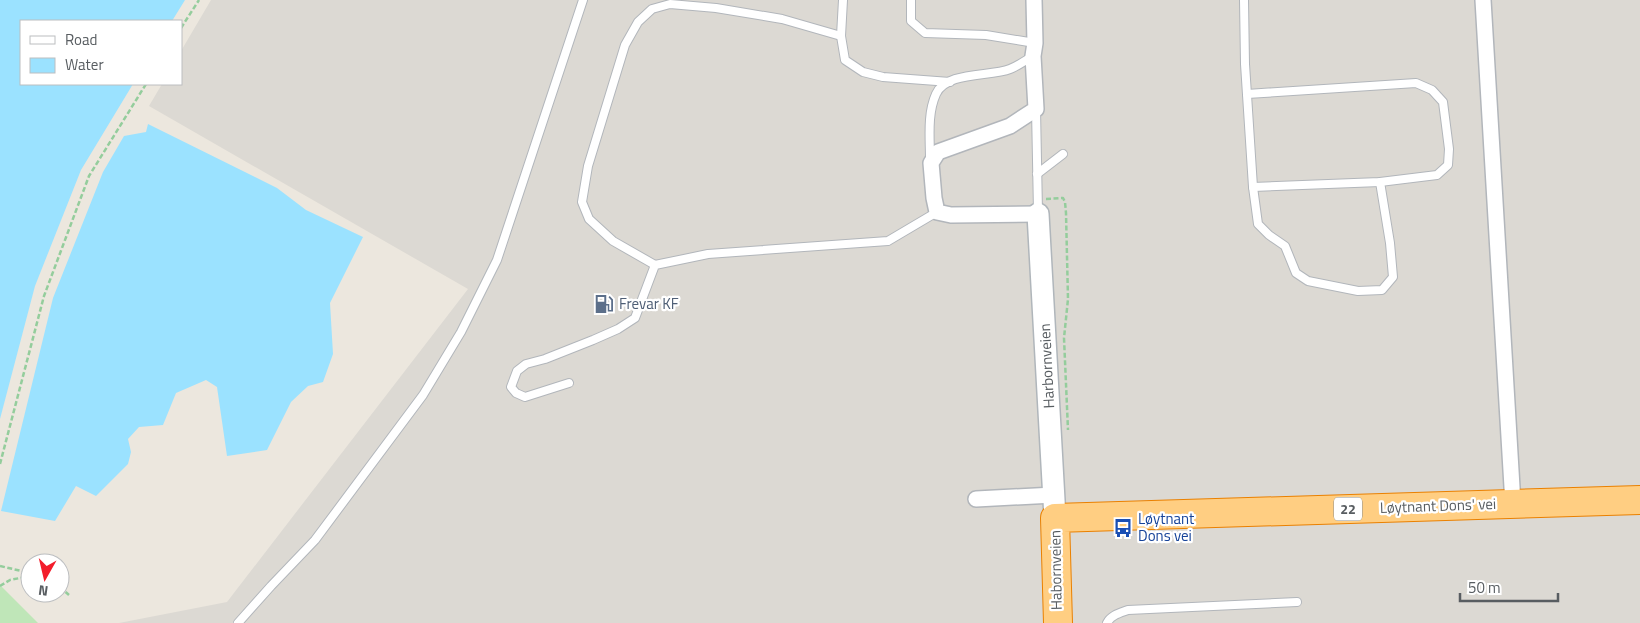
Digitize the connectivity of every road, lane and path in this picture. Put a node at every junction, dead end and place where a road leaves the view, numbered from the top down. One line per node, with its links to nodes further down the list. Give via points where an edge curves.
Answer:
1 (199, 0): 8 (path)
2 (583, 0): 35 (lane, via 498,260 461,332 423,395 315,540)
3 (843, 0): 9 (lane)
4 (911, 0): 10 (lane, via 911,21 925,33 986,35)
5 (1034, 0): 10 (street)
6 (1244, 0): 13 (lane)
7 (1482, 0): 28 (street)
8 (182, 26)
9 (841, 36): 11 (lane, via 845,60 863,72 883,77); 22 (lane, via 782,19 670,4 652,9 638,22 625,45 588,166 582,202 589,219 613,241)
10 (1034, 49): 11 (lane, via 1009,69); 14 (street)
11 (950, 82): 16 (lane, via 936,92 931,111)
12 (145, 85): 25 (path, via 89,176 44,296)
13 (1248, 94): 18 (lane, via 1416,83 1432,90 1443,102 1448,165 1437,175); 19 (lane)
14 (1036, 109): 16 (street, via 1010,126 938,152); 17 (lane)
15 (1063, 154): 17 (lane)
16 (930, 164): 21 (street)
17 (1038, 174): 20 (lane)
18 (1380, 182): 19 (lane); 19 (lane, via 1392,277 1382,290 1358,291 1308,281 1296,273 1285,246 1258,224)
19 (1253, 187)
20 (1038, 207): 21 (street, via 951,215); 24 (path, via 1063,198 1065,202 1068,299 1064,338); 29 (street, Harbornveien)
21 (938, 212): 22 (lane, via 888,241 708,254)
22 (655, 265): 23 (lane, via 635,318 586,343 526,364 517,371 511,387 525,397)
23 (569, 383)
24 (1068, 436)
25 (0, 464)
26 (976, 499): 29 (street)
27 (1640, 500): 28 (highway, Løytnant Dons' vei / 22)
28 (1513, 504): 29 (highway, Løytnant Dons' vei / 22)
29 (1054, 506): 36 (highway, Habornveien)
30 (0, 566): 31 (path)
31 (20, 572)
32 (20, 578): 33 (path)
33 (0, 586)
34 (1297, 602): 37 (lane, via 1128,610 1116,614)
35 (238, 623)
36 (1058, 623)
37 (1107, 623)

